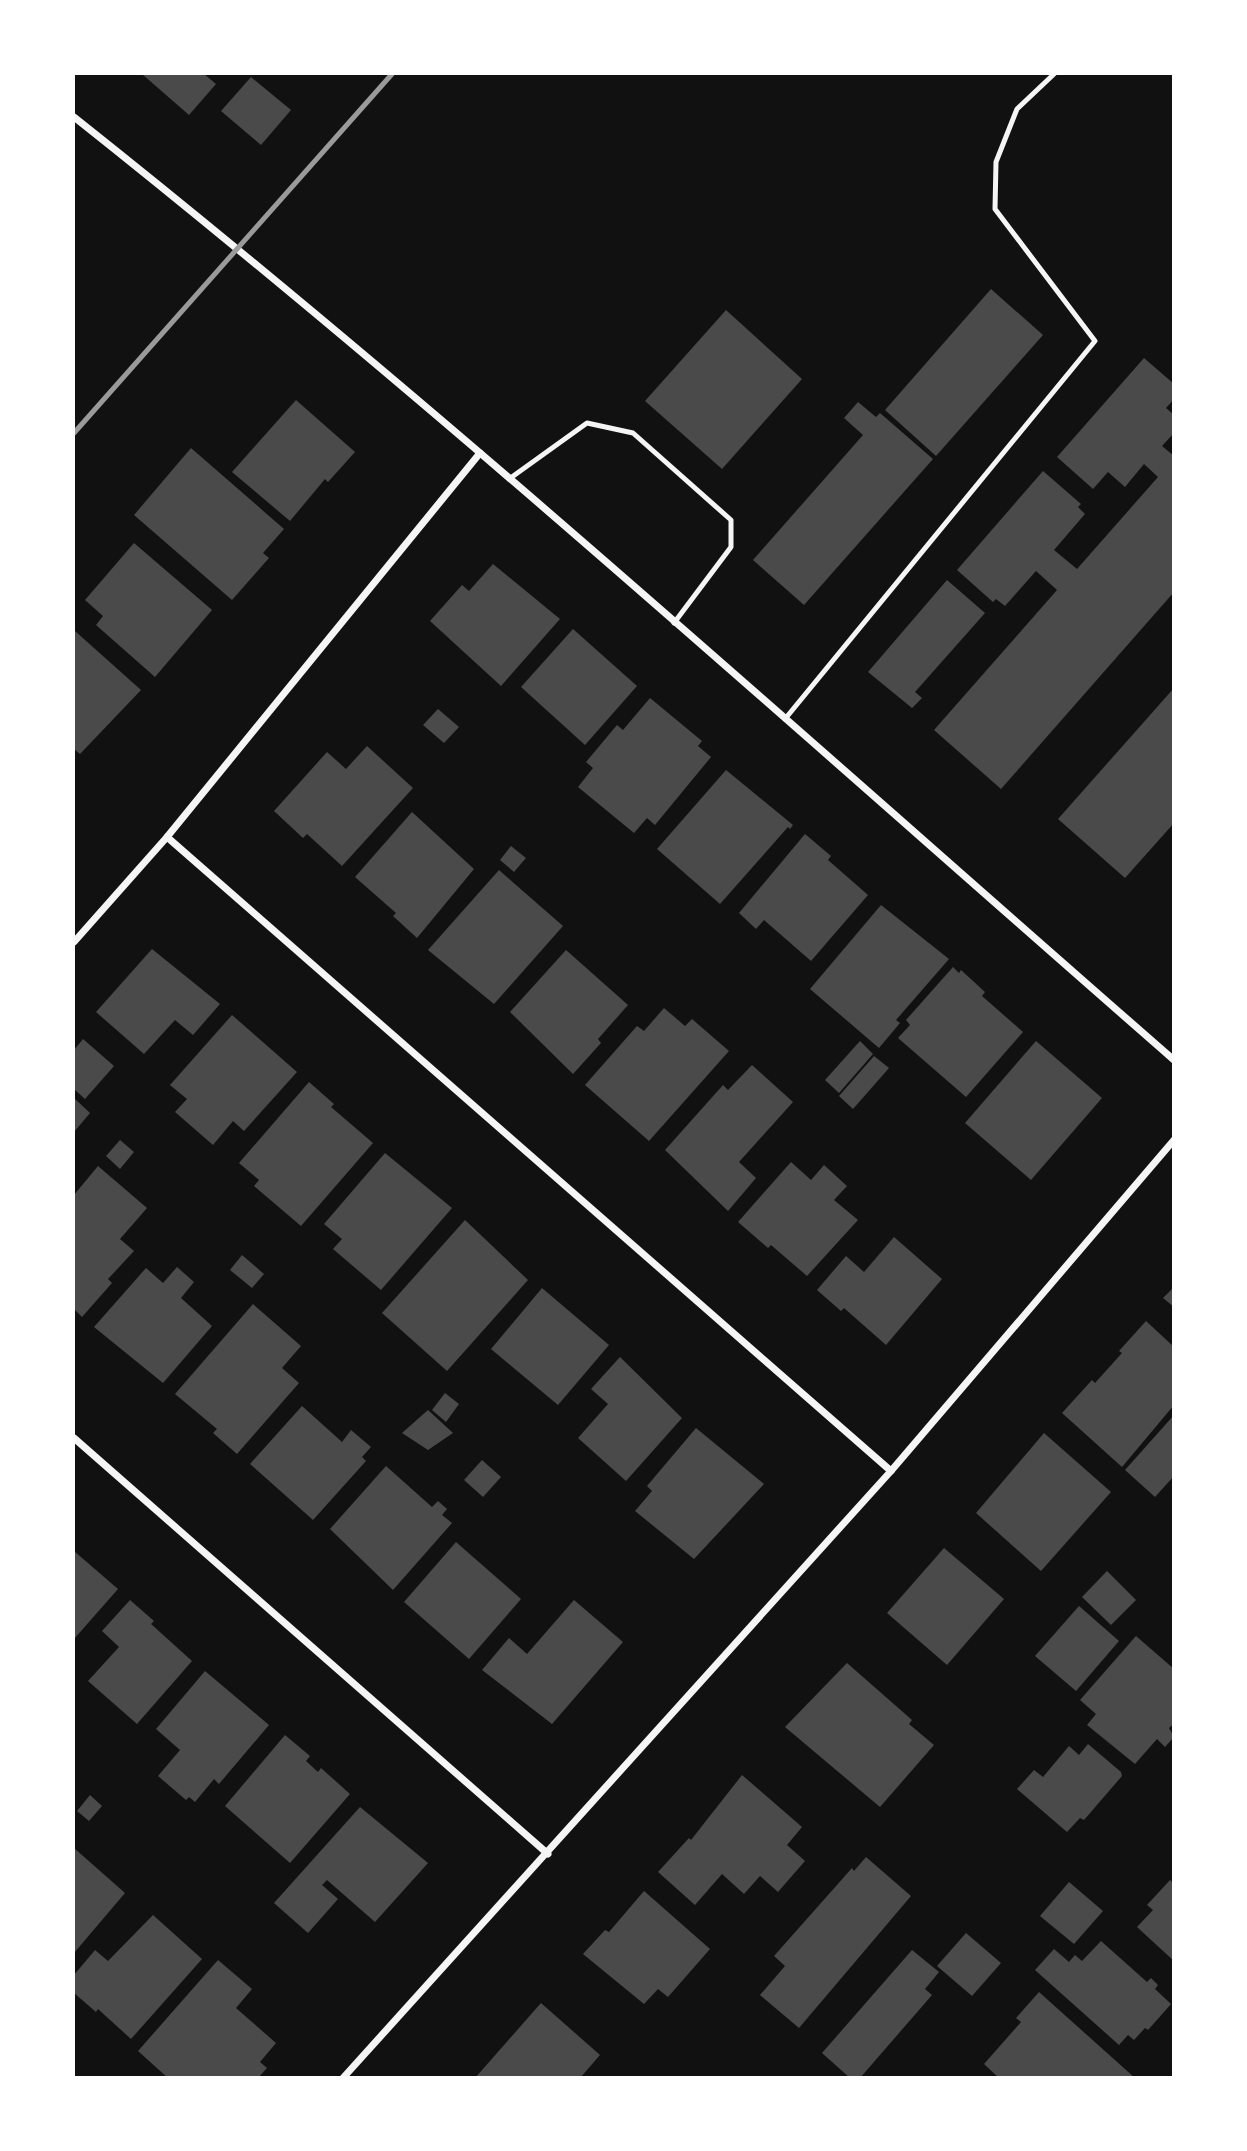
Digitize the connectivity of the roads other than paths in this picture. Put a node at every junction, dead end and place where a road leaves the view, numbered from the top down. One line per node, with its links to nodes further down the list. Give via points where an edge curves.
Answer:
1 (1054, 74): 6 (lane, via 1017,109 996,162 995,209 1095,341)
2 (74, 117): 3 (street, via 238,248)
3 (480, 453): 4 (street); 7 (street)
4 (509, 479): 5 (street); 5 (lane, via 587,423 632,433 642,441 731,520 731,547)
5 (674, 624): 6 (street)
6 (785, 720): 9 (street)
7 (167, 837): 8 (street); 12 (street)
8 (74, 942)
9 (1174, 1060)
10 (1174, 1140): 12 (street)
11 (74, 1438): 13 (street)
12 (891, 1471): 13 (street)
13 (548, 1854): 14 (street)
14 (343, 2077)

